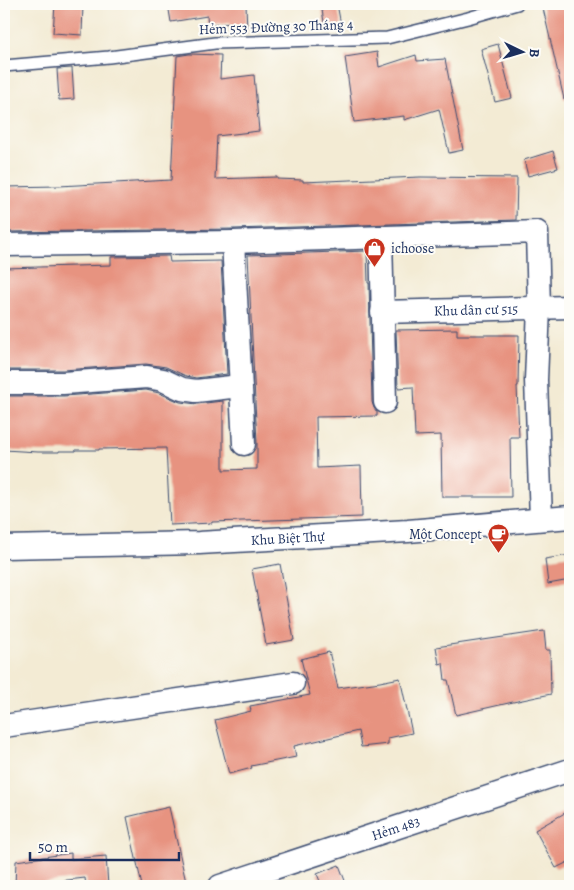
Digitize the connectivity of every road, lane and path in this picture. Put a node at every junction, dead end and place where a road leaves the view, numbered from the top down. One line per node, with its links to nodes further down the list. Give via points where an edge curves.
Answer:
1 (517, 4): 2 (lane, Hẻm 553 Đường 30 Tháng 4, via 387,38 215,43 110,57)
2 (4, 66)
3 (381, 237): 4 (street); 7 (street, via 536,232); 8 (street)
4 (233, 242): 5 (street); 10 (street)
5 (4, 245)
6 (570, 307): 7 (street, Khu dân cư 515)
7 (539, 308): 8 (street, Khu dân cư 515); 14 (street, via 536,380)
8 (382, 312): 11 (street)
9 (4, 383): 10 (street, via 147,377 196,391)
10 (240, 386): 12 (street)
11 (385, 402)
12 (244, 444)
13 (570, 517): 14 (street, Khu Biệt Thự)
14 (541, 520): 15 (street, Khu Biệt Thự, via 209,542)
15 (4, 547)
16 (293, 683): 17 (street)
17 (4, 726)
18 (570, 770): 19 (street, Hẻm 483)
19 (220, 886)

